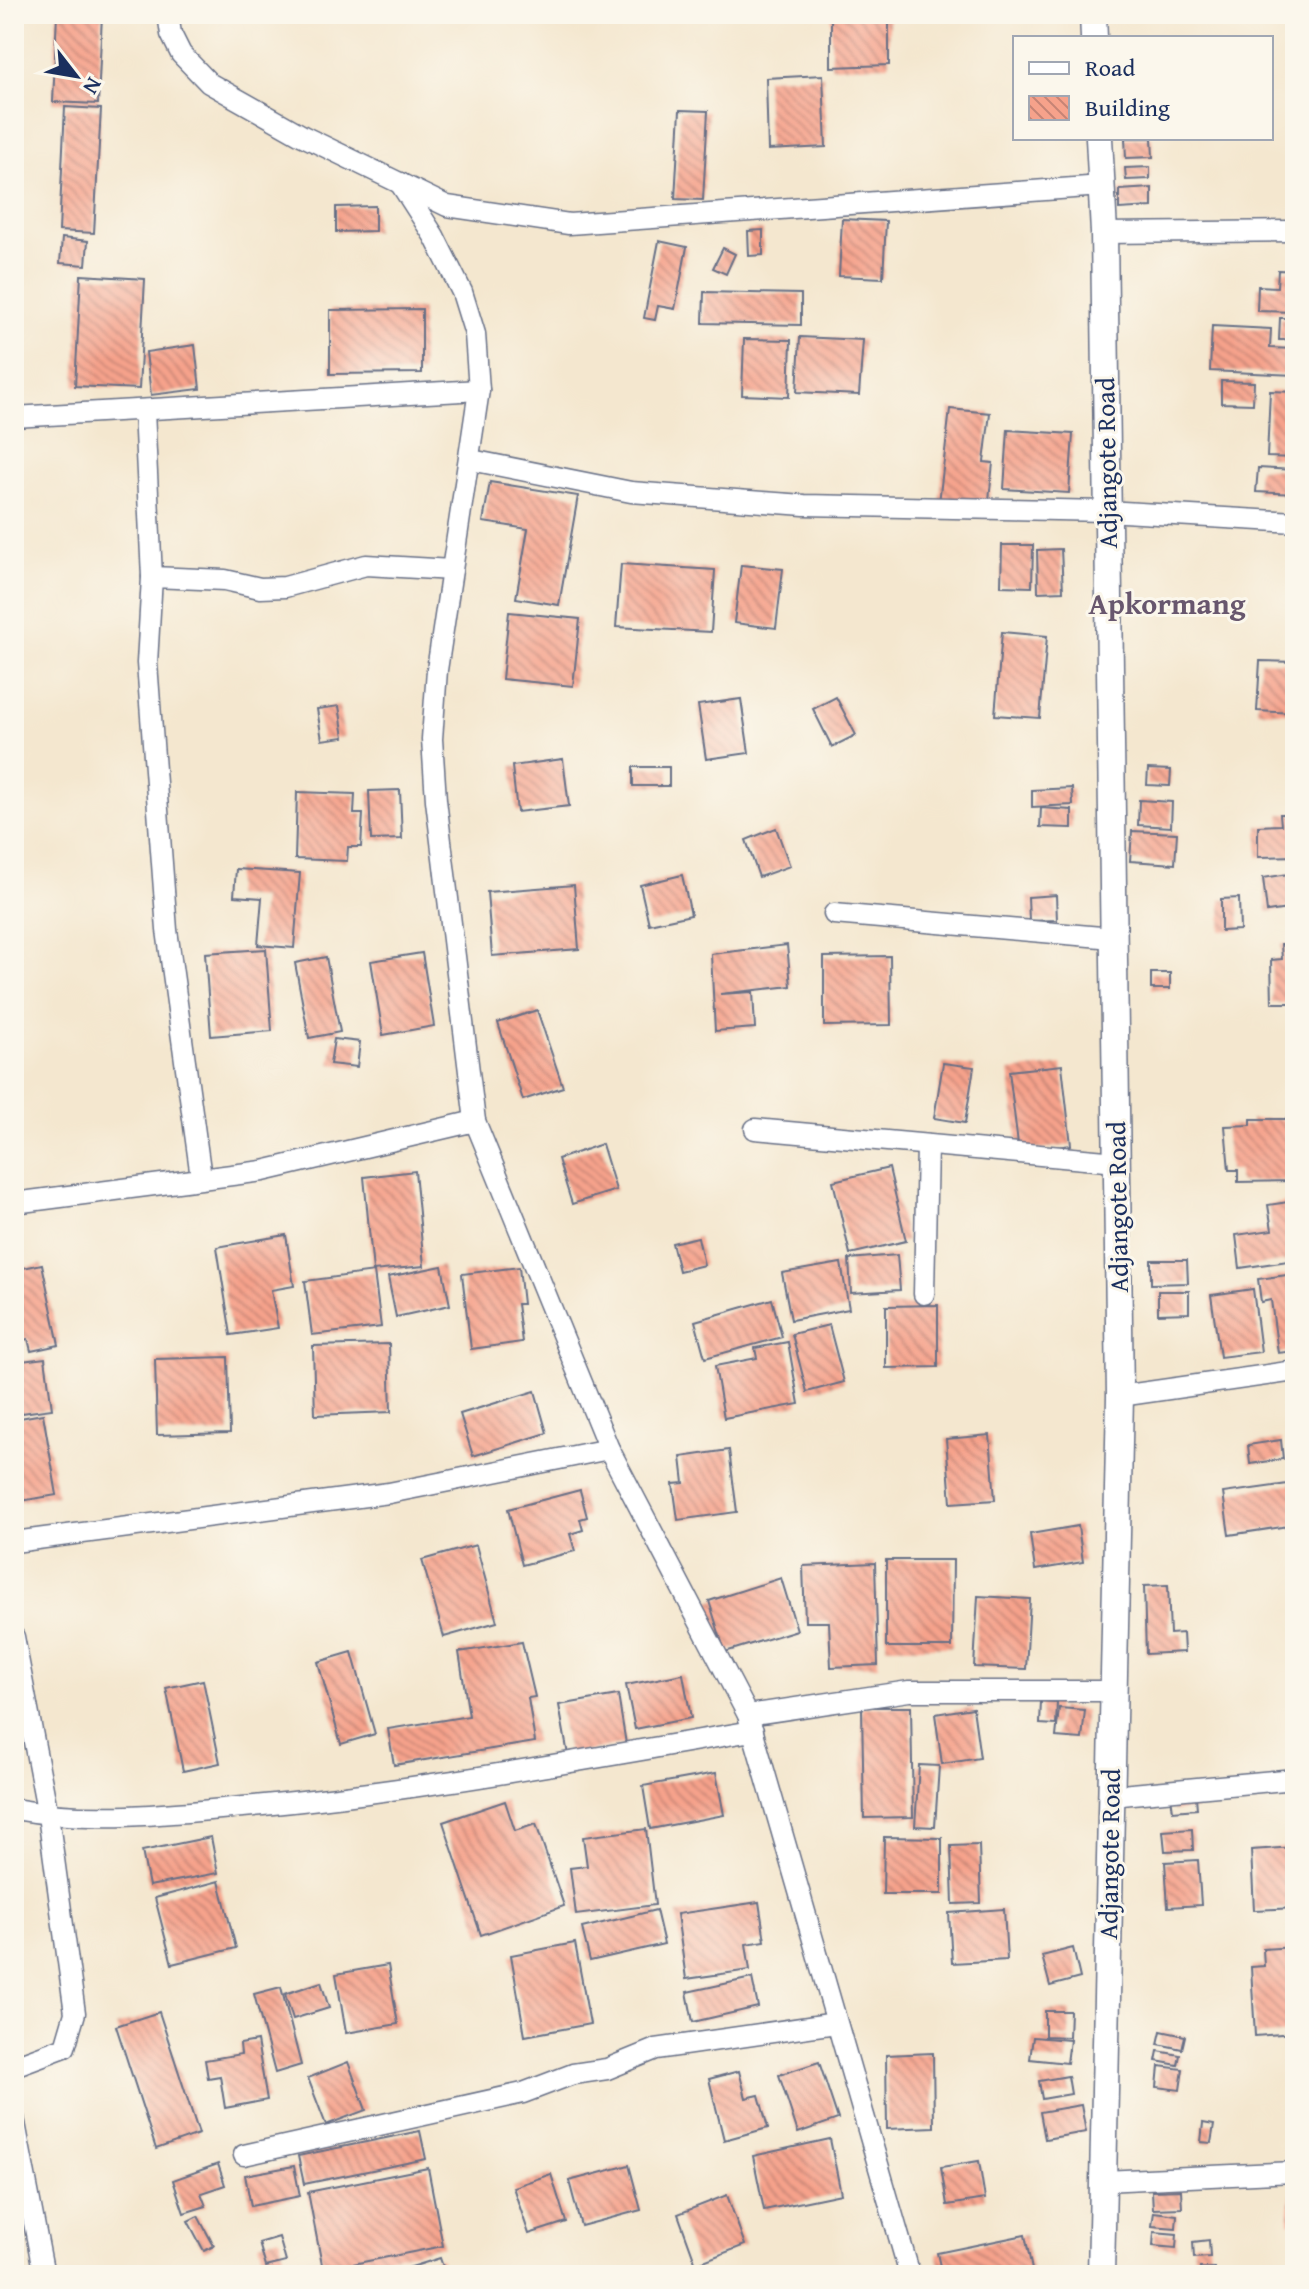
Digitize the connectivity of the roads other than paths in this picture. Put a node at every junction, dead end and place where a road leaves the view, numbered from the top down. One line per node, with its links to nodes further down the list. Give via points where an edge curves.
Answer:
1 (168, 14): 5 (street, via 181,54 209,83)
2 (1093, 14): 3 (street)
3 (1094, 36)
4 (1099, 140): 6 (street, Adjangote Road)
5 (400, 183): 6 (street, via 447,206 569,224); 9 (street, via 462,292 475,334)
6 (1102, 186): 8 (street, Adjangote Road)
7 (1295, 231): 8 (street)
8 (1104, 233): 13 (street, Adjangote Road)
9 (479, 390): 10 (street); 12 (street)
10 (144, 411): 11 (street); 16 (street)
11 (14, 417)
12 (471, 460): 13 (street, via 631,492 804,505); 15 (street)
13 (1106, 511): 14 (street); 18 (street, Adjangote Road)
14 (1295, 522)
15 (452, 570): 16 (street, via 366,565 285,587 260,588 225,580); 19 (street, via 432,739)
16 (152, 577): 23 (street, via 147,663 167,930)
17 (834, 914): 18 (street)
18 (1113, 938): 22 (street, Adjangote Road)
19 (475, 1121): 23 (street, via 263,1171); 28 (street)
20 (755, 1129): 21 (street)
21 (927, 1145): 22 (street); 25 (street)
22 (1117, 1162): 27 (street, Adjangote Road)
23 (201, 1177): 24 (street)
24 (14, 1203)
25 (924, 1294)
26 (1295, 1371): 27 (street)
27 (1120, 1396): 31 (street, Adjangote Road)
28 (609, 1449): 29 (street, via 389,1493); 32 (street)
29 (14, 1542)
30 (14, 1637): 36 (street)
31 (1111, 1691): 32 (street, via 909,1691); 34 (street, Adjangote Road)
32 (751, 1723): 36 (street, via 336,1799 117,1818); 37 (street)
33 (1295, 1779): 34 (street)
34 (1110, 1796): 42 (street, Adjangote Road)
35 (14, 1809): 36 (street)
36 (48, 1815): 38 (street, via 75,2013 65,2047)
37 (836, 2023): 40 (street, via 656,2049 523,2093); 44 (street)
38 (14, 2066)
39 (14, 2118): 43 (street)
40 (244, 2155)
41 (1295, 2172): 42 (street)
42 (1103, 2181): 45 (street, Adjangote Road)
43 (44, 2275)
44 (910, 2275)
45 (1101, 2275)

